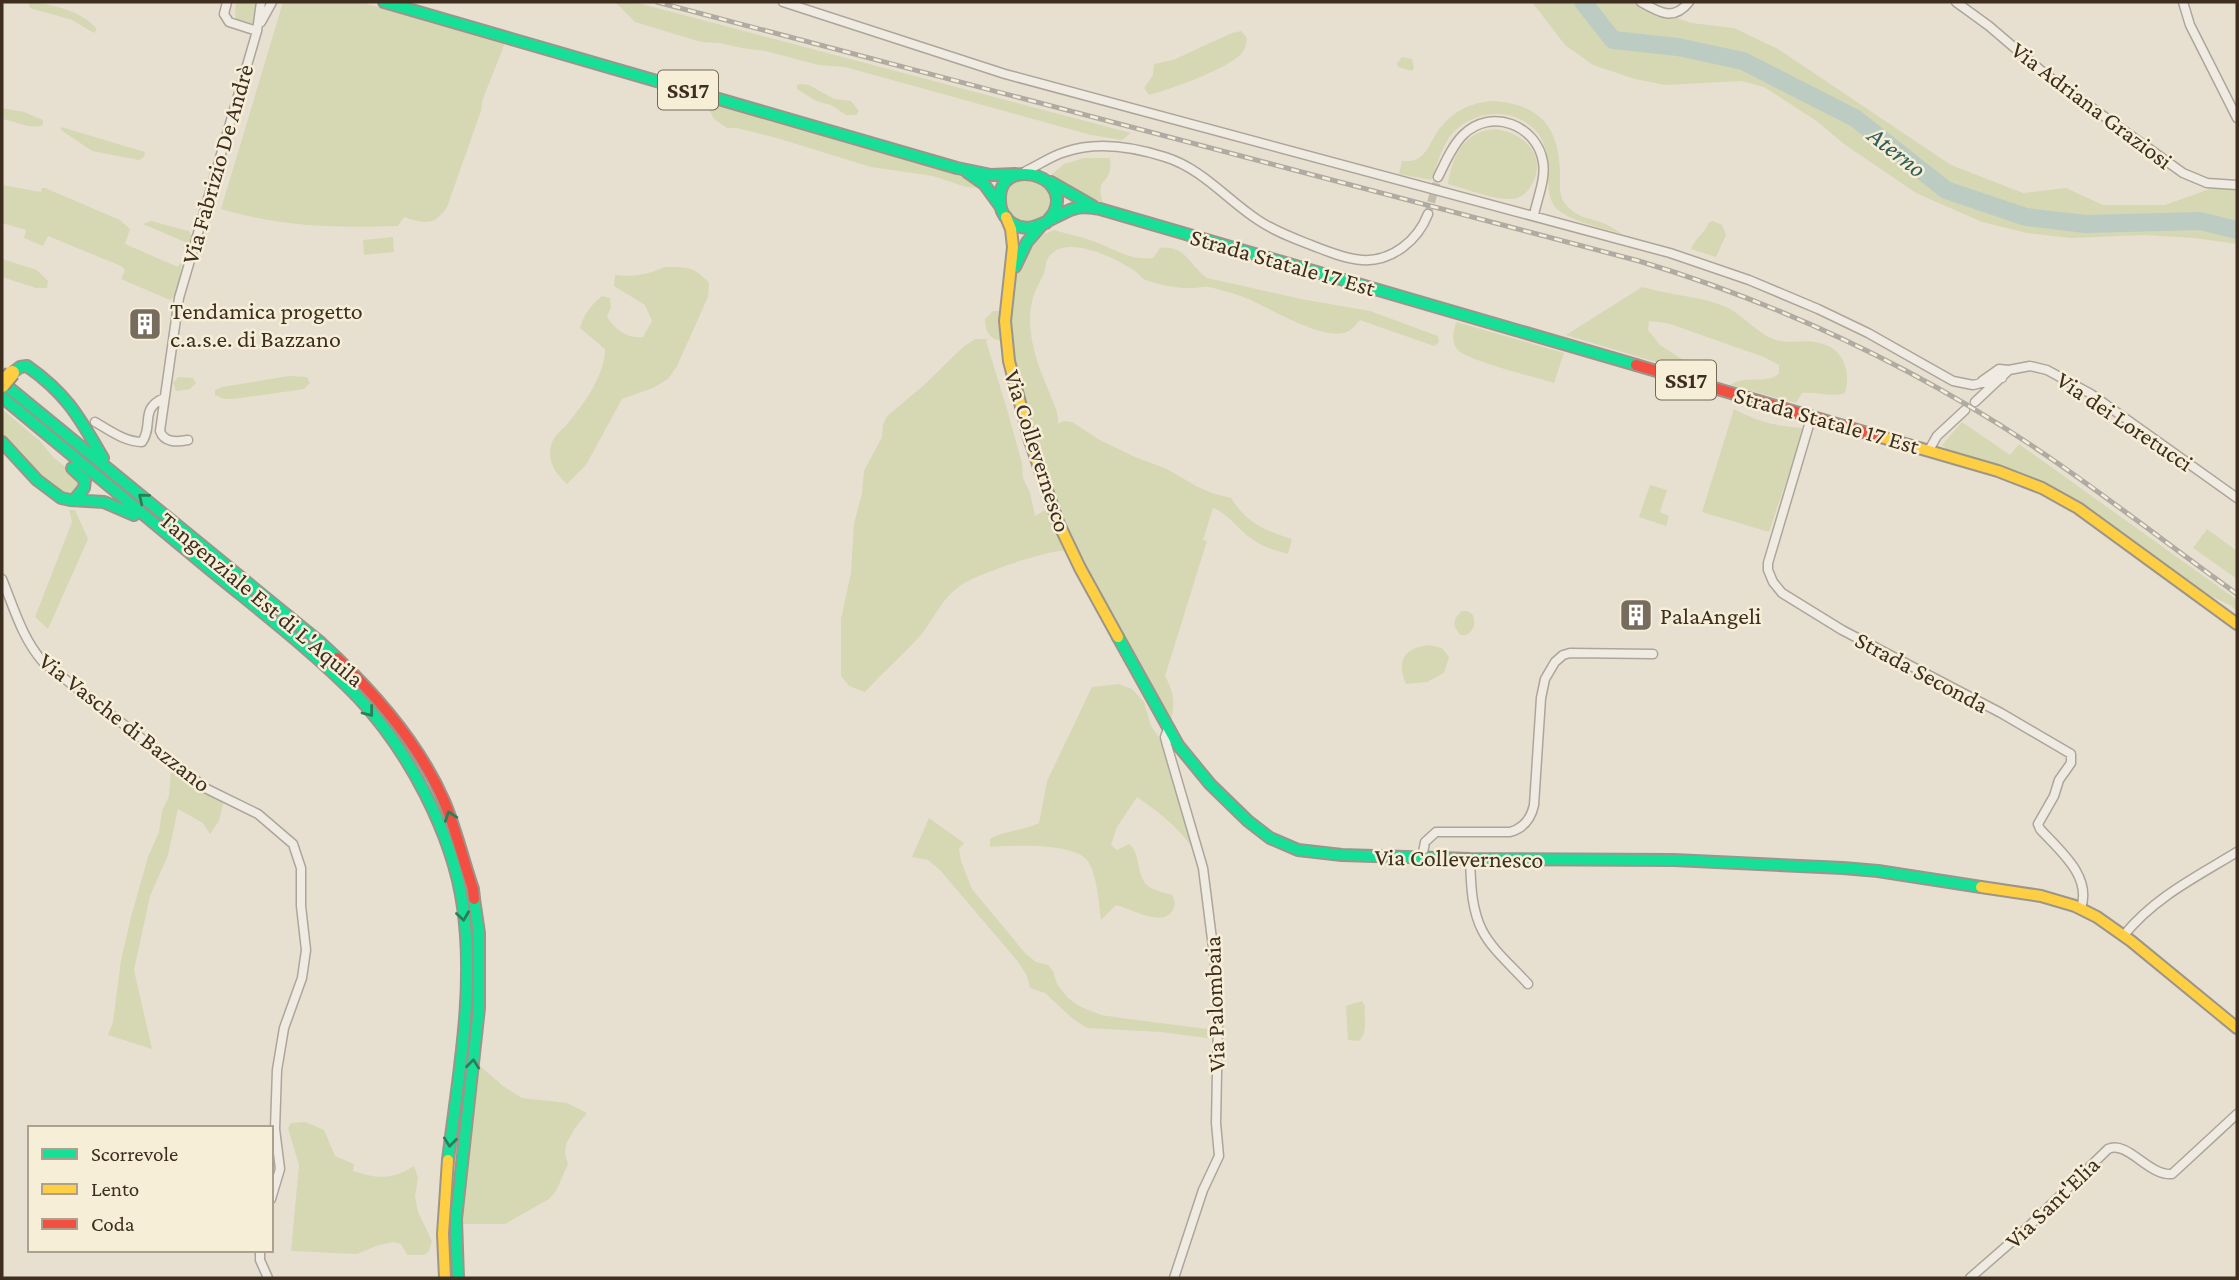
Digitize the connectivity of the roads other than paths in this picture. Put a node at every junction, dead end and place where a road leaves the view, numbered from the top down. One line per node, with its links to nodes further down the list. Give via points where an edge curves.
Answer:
1 (226, 2): 10 (street, via 227,20)
2 (261, 2): 10 (street, Via Fabrizio De Andrè)
3 (272, 2): 10 (street, Via Fabrizio De Andrè)
4 (384, 2): 13 (main road, SS17)
5 (783, 2): 21 (street, via 1005,74)
6 (1641, 2): 7 (street, via 1673,14)
7 (1689, 2)
8 (1956, 2): 17 (street, Via Adriana Graziosi, via 2045,74 2183,173 2207,183)
9 (2183, 2): 11 (street)
10 (257, 31): 29 (street, Via Fabrizio De Andrè, via 186,268)
11 (2237, 118)
12 (1056, 155): 14 (street); 16 (street, via 1045,168); 20 (street, via 1109,147 1172,159 1206,177 1275,230 1353,259 1379,259 1396,251 1418,233)
13 (957, 168): 14 (main road, SS17, via 990,175); 19 (main road, SS17, via 984,184)
14 (1021, 173): 16 (main road, SS17); 19 (main road, via 1004,186 1000,199)
15 (1438, 177): 21 (street, via 1457,142 1470,129 1493,121 1516,125 1533,138 1543,160)
16 (1047, 179): 18 (main road, Strada Statale 17 Est / SS17); 22 (main road, via 1057,202)
17 (2237, 186)
18 (1100, 209): 22 (main road, Strada Statale 17 Est / SS17, via 1076,208); 33 (main road, Strada Statale 17 Est / SS17)
19 (1003, 213): 22 (main road, via 1022,228); 23 (main road, Via Collevernesco, via 1012,240)
20 (1428, 214)
21 (1534, 215): 27 (street, via 1670,253 1774,290 1949,379)
22 (1043, 224): 23 (main road, Via Collevernesco, via 1024,246)
23 (1010, 284): 47 (main road, Via Collevernesco, via 1006,346 1039,470 1073,553)
24 (2009, 370): 25 (street); 27 (street, via 1999,369); 41 (street, Via dei Loretucci, via 2030,366 2064,377)
25 (2002, 378): 27 (street); 31 (street)
26 (5, 380): 30 (main road, via 27,366); 34 (main road, Tangenziale Est di L'Aquila)
27 (1973, 385)
28 (2, 397): 36 (main road, Tangenziale Est di L'Aquila)
29 (164, 398): 35 (street, via 151,405 142,442); 37 (street, Via Fabrizio De Andrè, via 161,435)
30 (67, 401): 34 (main road, via 71,410 67,419); 40 (main road)
31 (1975, 402)
32 (1965, 410): 39 (street)
33 (1812, 415): 39 (main road, Strada Statale 17 Est / SS17); 51 (street, Strada Seconda, via 1768,563 1773,582 1781,593 1836,626 2071,754 2071,764 2038,824 2075,869 2083,896)
34 (43, 416): 40 (main road, Tangenziale Est di L'Aquila)
35 (95, 422)
36 (49, 436): 42 (main road, via 66,463 85,481); 43 (main road, Tangenziale Est di L'Aquila)
37 (188, 440)
38 (2, 442): 42 (main road, via 59,498)
39 (1929, 450): 45 (main road, Strada Statale 17 Est / SS17, via 2006,473 2057,496)
40 (116, 476): 60 (main road, Tangenziale Est di L'Aquila, one-way to 40, via 456,1219 478,1008 479,933 473,889 444,801 411,742 359,680 321,643)
41 (2237, 498)
42 (75, 499): 43 (main road, via 113,505)
43 (160, 529): 59 (main road, Tangenziale Est di L'Aquila, one-way to 59, via 313,655 361,701 402,754 436,818 452,861 466,936 466,1004 442,1216)
44 (2, 579): 56 (street, Via Vasche di Bazzano, via 33,651 49,667 207,789 258,814 293,845 301,868 306,950 276,1070 280,1169)
45 (2237, 624)
46 (1653, 654): 49 (street, via 1573,653 1559,658 1548,672 1542,693 1529,820 1510,832 1436,832 1427,839)
47 (1168, 729): 49 (main road, Via Collevernesco, via 1210,784 1276,842 1322,854); 61 (street, Via Palombaia, via 1168,749 1203,868 1218,1023 1219,1156)
48 (2237, 852): 52 (street, via 2155,903)
49 (1422, 858): 50 (main road, Via Collevernesco)
50 (1470, 859): 51 (main road, Via Collevernesco, via 1843,868 2031,894); 53 (street, via 1472,898 1480,926)
51 (2081, 908): 52 (main road, Via Collevernesco)
52 (2124, 935): 54 (main road, Via Collevernesco)
53 (1528, 984)
54 (2237, 1028)
55 (2237, 1114): 62 (street, Via Sant'Elia, via 2172,1174 2152,1168 2121,1147 2108,1149)
56 (273, 1192)
57 (260, 1252): 58 (street)
58 (268, 1278)
59 (445, 1278)
60 (458, 1278)
61 (1174, 1278)
62 (1970, 1278)

